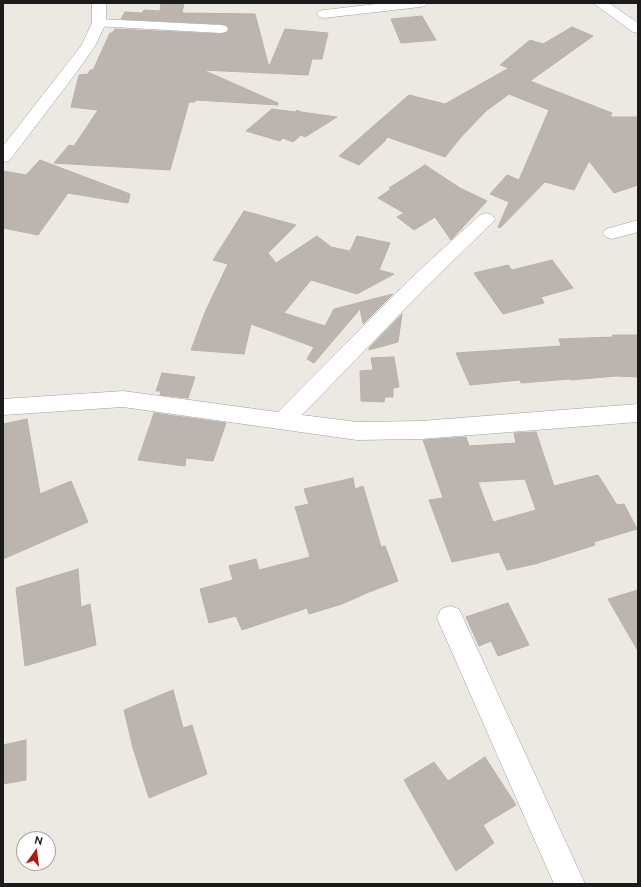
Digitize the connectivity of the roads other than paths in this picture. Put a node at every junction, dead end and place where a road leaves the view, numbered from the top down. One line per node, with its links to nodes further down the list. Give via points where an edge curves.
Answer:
1 (99, 3): 5 (street)
2 (420, 3): 4 (street)
3 (600, 3): 7 (street)
4 (324, 14)
5 (99, 23): 6 (street); 8 (street, via 88,46 71,70)
6 (221, 29)
7 (638, 29)
8 (3, 157)
9 (486, 219): 14 (street, via 418,283)
10 (638, 226): 11 (street)
11 (612, 233)
12 (3, 407): 14 (street, via 123,399)
13 (638, 413): 14 (street, via 421,430 358,431)
14 (282, 421)
15 (450, 618): 16 (street)
16 (570, 884)

